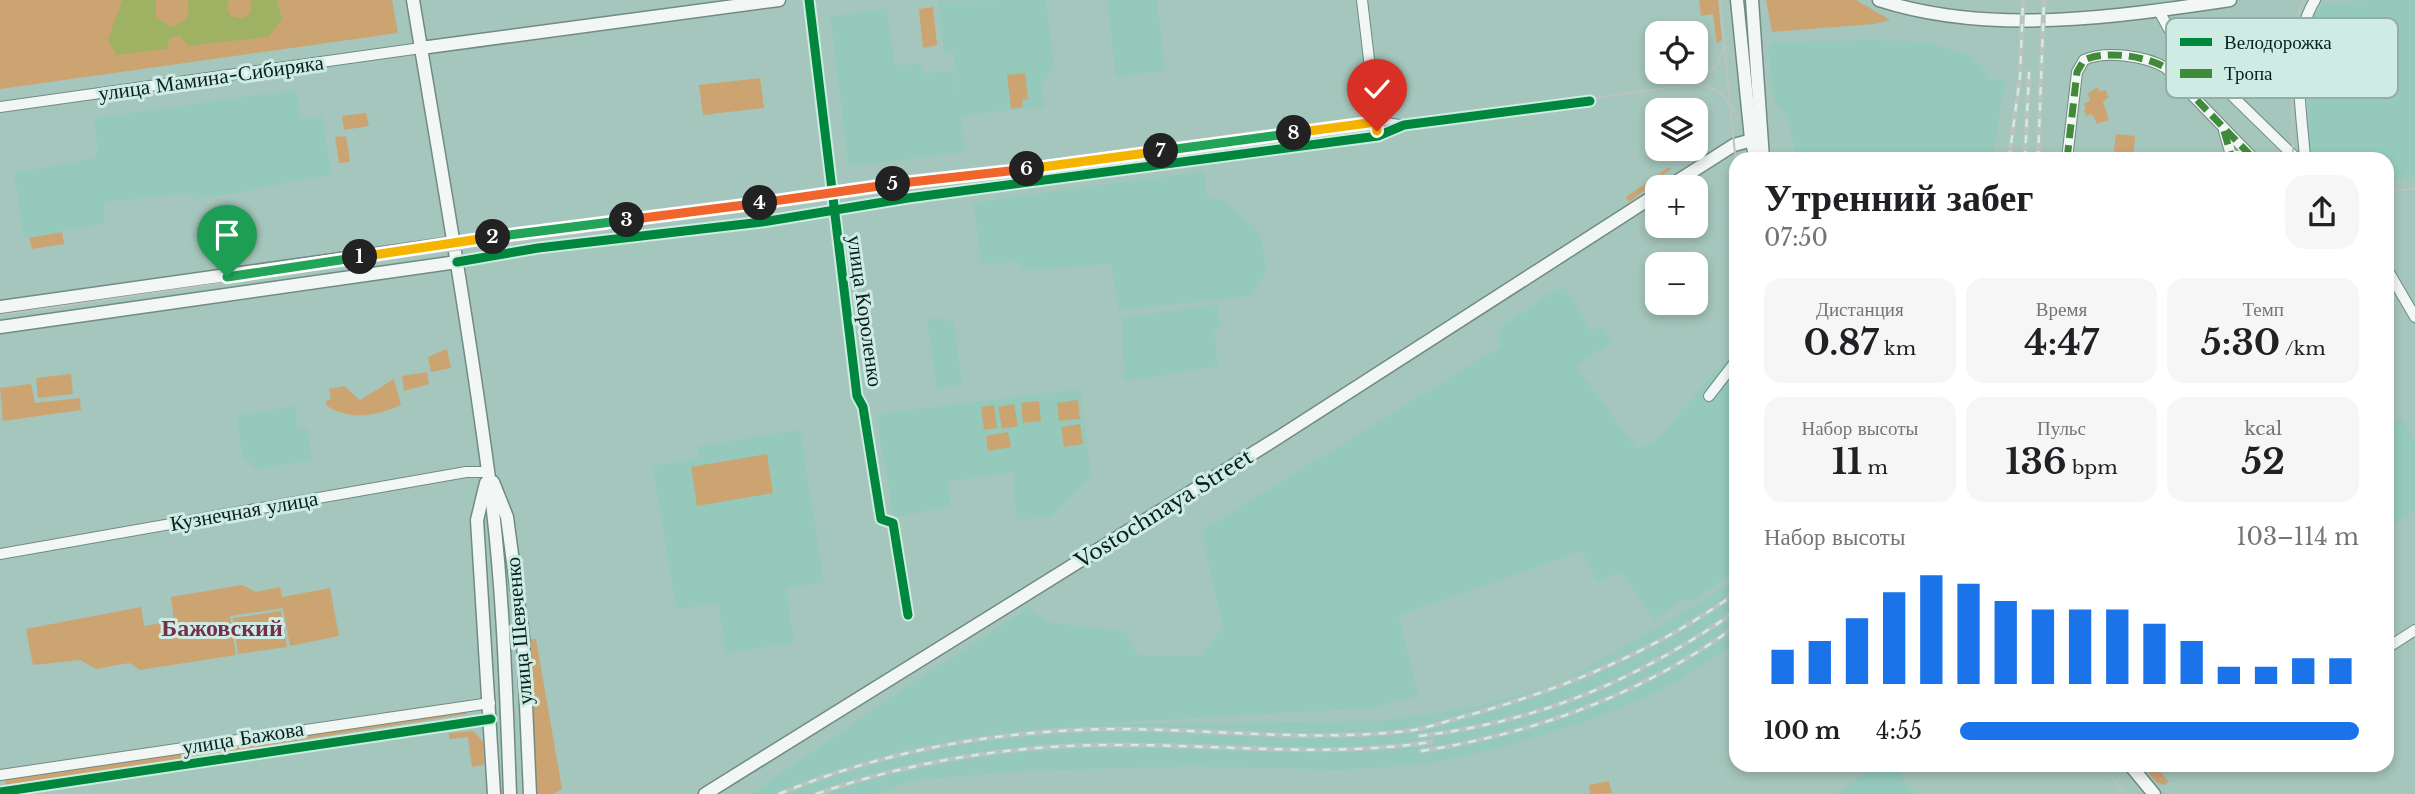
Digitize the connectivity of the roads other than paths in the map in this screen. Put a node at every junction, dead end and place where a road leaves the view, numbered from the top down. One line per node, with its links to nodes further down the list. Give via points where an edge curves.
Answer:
1 (413, 0): 13 (main road)
2 (779, 0): 13 (main road)
3 (809, 0): 31 (street, улица Короленко)
4 (1362, 0): 20 (street)
5 (1737, 0): 23 (main road)
6 (1752, 0): 23 (main road)
7 (1879, 0): 10 (main road, via 1969,17 2067,19)
8 (2230, 0): 10 (main road)
9 (2315, 0): 11 (street)
10 (2157, 5): 12 (street)
11 (2305, 18)
12 (2166, 22)
13 (421, 48): 19 (street, улица Мамина-Сибиряка); 34 (main road)
14 (2166, 69): 26 (street, via 2135,58 2090,57 2079,65)
15 (2196, 98): 27 (street)
16 (2231, 98): 28 (street)
17 (2302, 98): 29 (street)
18 (1590, 100): 21 (street)
19 (0, 107)
20 (1376, 122): 21 (street); 22 (street); 31 (street)
21 (1404, 125): 22 (street)
22 (1378, 136): 33 (street)
23 (1757, 138): 24 (main road); 25 (main road); 30 (main road, via 1719,154)
24 (1756, 152)
25 (1761, 152)
26 (2068, 152)
27 (2247, 152)
28 (2283, 152)
29 (2305, 152)
30 (1687, 175)
31 (831, 192): 33 (street, улица Короленко); 34 (street)
32 (1645, 202): 55 (main road, via 1290,430)
33 (834, 210): 35 (street); 44 (street, улица Короленко, via 857,396 863,407 881,519 893,523)
34 (454, 243): 35 (main road); 37 (main road)
35 (457, 262): 39 (main road); 42 (main road)
36 (2394, 281): 38 (street)
37 (0, 307)
38 (2415, 317)
39 (0, 327)
40 (1729, 370): 41 (street)
41 (1709, 396)
42 (489, 472): 43 (street, Кузнечная улица, via 466,472); 47 (main road, улица Шевченко, via 477,520); 53 (main road, улица Шевченко); 54 (main road, улица Шевченко, via 508,517 523,637)
43 (0, 554)
44 (908, 615)
45 (2415, 630): 46 (street)
46 (2394, 644)
47 (490, 703): 48 (main road, улица Шевченко); 50 (street)
48 (491, 719): 51 (street, улица Бажова); 52 (main road, улица Шевченко)
49 (2136, 772): 56 (main road)
50 (0, 775)
51 (0, 792)
52 (494, 794)
53 (510, 794)
54 (530, 794)
55 (705, 794)
56 (2154, 794)

